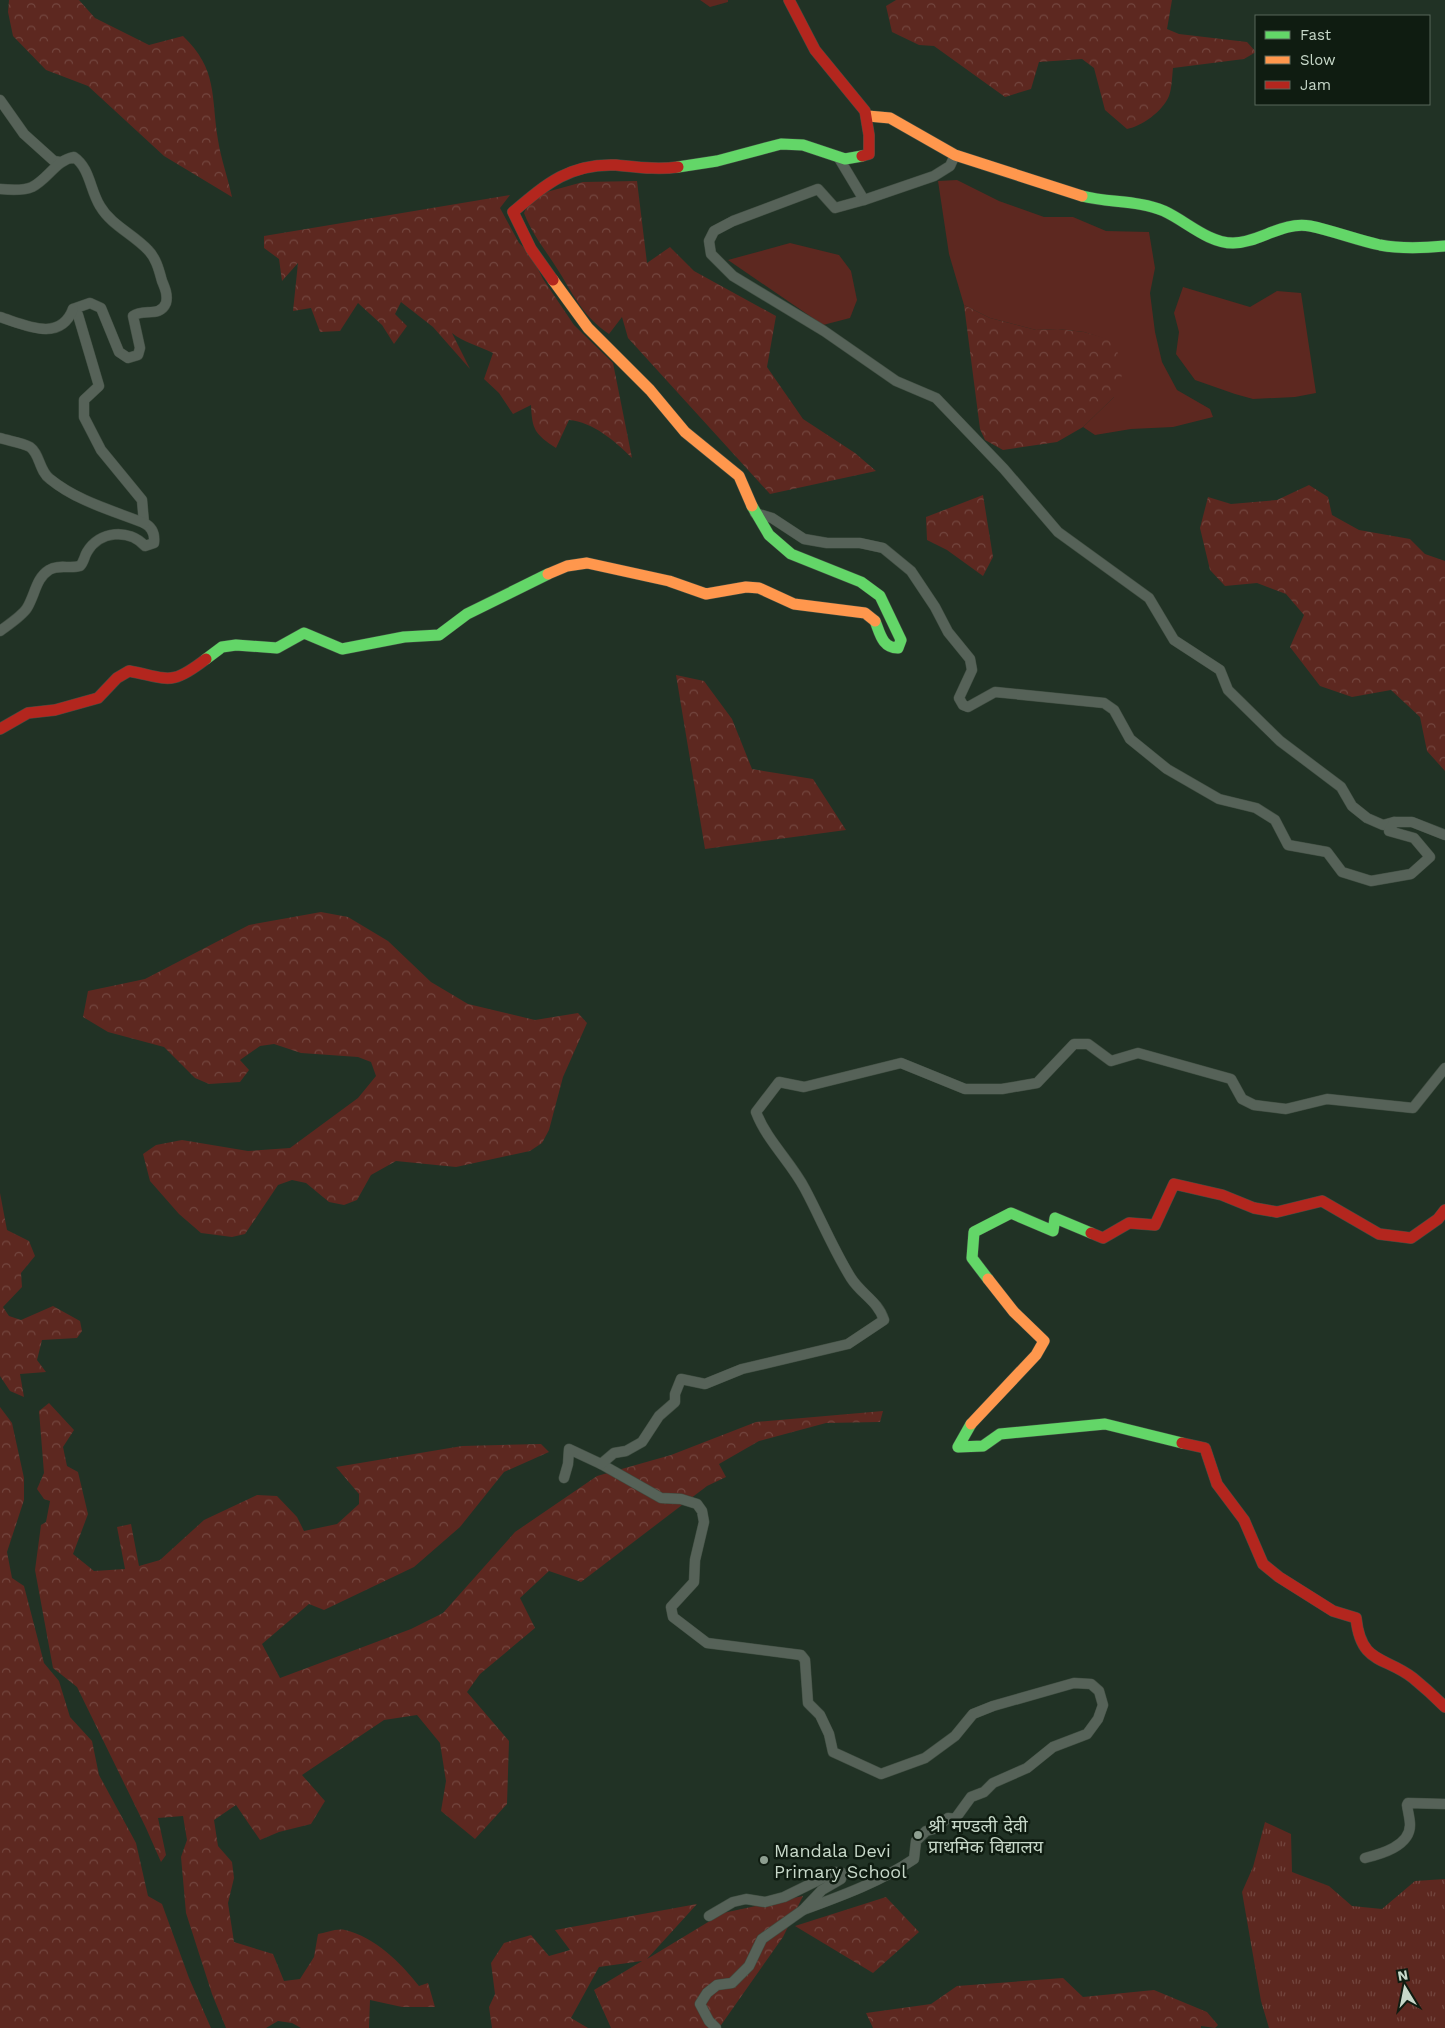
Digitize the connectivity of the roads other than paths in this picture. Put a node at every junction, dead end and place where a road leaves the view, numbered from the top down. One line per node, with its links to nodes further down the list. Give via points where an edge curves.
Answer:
1 (788, 0): 3 (main road, via 812,46 827,67 862,101)
2 (0, 100): 6 (street, via 24,134 54,161)
3 (868, 116): 4 (main road, via 890,118); 5 (main road, via 869,154)
4 (955, 154): 8 (street, via 950,166 934,176); 9 (main road, via 1097,200 1128,202 1163,210 1221,242 1235,243 1293,225 1309,226 1382,245)
5 (840, 160): 8 (street); 13 (main road, via 813,146 789,144 673,168 583,167 552,181 513,212 531,249 588,328 650,390 685,432 738,476)
6 (60, 162): 7 (street, via 32,187); 10 (street, via 74,157 82,163 100,206 149,251 167,294 163,307 156,312 133,316 140,348 133,358 119,352 101,308 90,303)
7 (0, 189)
8 (864, 200): 17 (street, via 835,208 818,188 714,231 709,241 711,254 733,276 824,331 896,380 936,398 1058,532 1149,598 1174,640 1220,670 1228,690 1280,741 1341,787 1352,806 1367,818 1383,825)
9 (1445, 246)
10 (73, 309): 11 (street, via 63,324 51,329 36,329); 14 (street, via 100,386 84,400 84,417 101,450 142,500)
11 (0, 317)
12 (0, 438): 14 (street, via 30,447 48,478 81,501)
13 (755, 512): 16 (main road, via 768,535 791,554 861,582 880,596 901,640 898,648 883,642 875,620 865,613 794,604 753,588 706,594 669,581 587,563 567,566 515,589 467,614 439,635 404,637 342,649 304,633 268,650 229,645 180,679 169,680 130,671 117,678 98,698 55,710 28,713); 17 (street, via 772,518 804,539 883,548 911,571 948,632 970,659 972,670 959,698 963,705 968,707 995,692 1104,704 1114,710 1130,739 1167,768 1219,799 1256,808 1275,820 1288,845 1327,852 1342,872 1354,878 1371,881 1411,874 1430,857 1414,838 1389,831)
14 (144, 522): 15 (street, via 155,536 151,546 145,546 131,535 104,536 87,552 80,566 55,568 44,574 27,609)
15 (0, 631)
16 (0, 729)
17 (1394, 822): 18 (street, via 1412,822)
18 (1445, 836)
19 (1445, 1068): 21 (street, via 1413,1108 1327,1099 1286,1109 1254,1105 1242,1099 1231,1079 1138,1053 1111,1061 1088,1044 1074,1044 1037,1083 1002,1088 965,1089 901,1063 804,1087 779,1082 756,1112 763,1130 805,1188 852,1281 880,1309 884,1320 848,1344 742,1369 705,1384 682,1380 675,1402 659,1416 642,1442 626,1451 614,1453)
20 (1445, 1210): 23 (main road, via 1411,1238 1379,1234 1322,1201 1277,1212 1174,1184 1155,1226 1129,1223 1103,1238 1055,1218 1053,1231 1011,1213 974,1232 972,1258 1014,1312 1044,1341 1036,1355 972,1423 958,1447 983,1446 1000,1434 1105,1424 1205,1448 1218,1484 1244,1520 1263,1564 1278,1577 1333,1610 1356,1618 1358,1637 1376,1659 1412,1677)
21 (601, 1464): 22 (street, via 569,1449); 26 (street, via 660,1498 697,1504 704,1522 695,1560 694,1582 671,1606 673,1617 707,1643 801,1655 805,1660 808,1703 820,1715 833,1752 856,1764 881,1774 893,1771 925,1758 955,1736 974,1714 993,1706 1074,1683 1091,1684 1099,1690 1103,1705 1087,1734 1053,1746 1027,1768 971,1797 955,1819 948,1818 926,1831 916,1841 914,1859 893,1873 844,1896)
22 (564, 1478)
23 (1445, 1707)
24 (1445, 1804): 25 (street, via 1408,1803 1410,1826 1406,1837 1386,1852)
25 (1364, 1858)
26 (803, 1910): 27 (street, via 822,1890 841,1879 842,1873 835,1872 765,1902 746,1899 733,1902); 28 (street, via 762,1939 749,1966 732,1983 717,1985 707,1993 700,2004)
27 (710, 1916)
28 (716, 2028)

